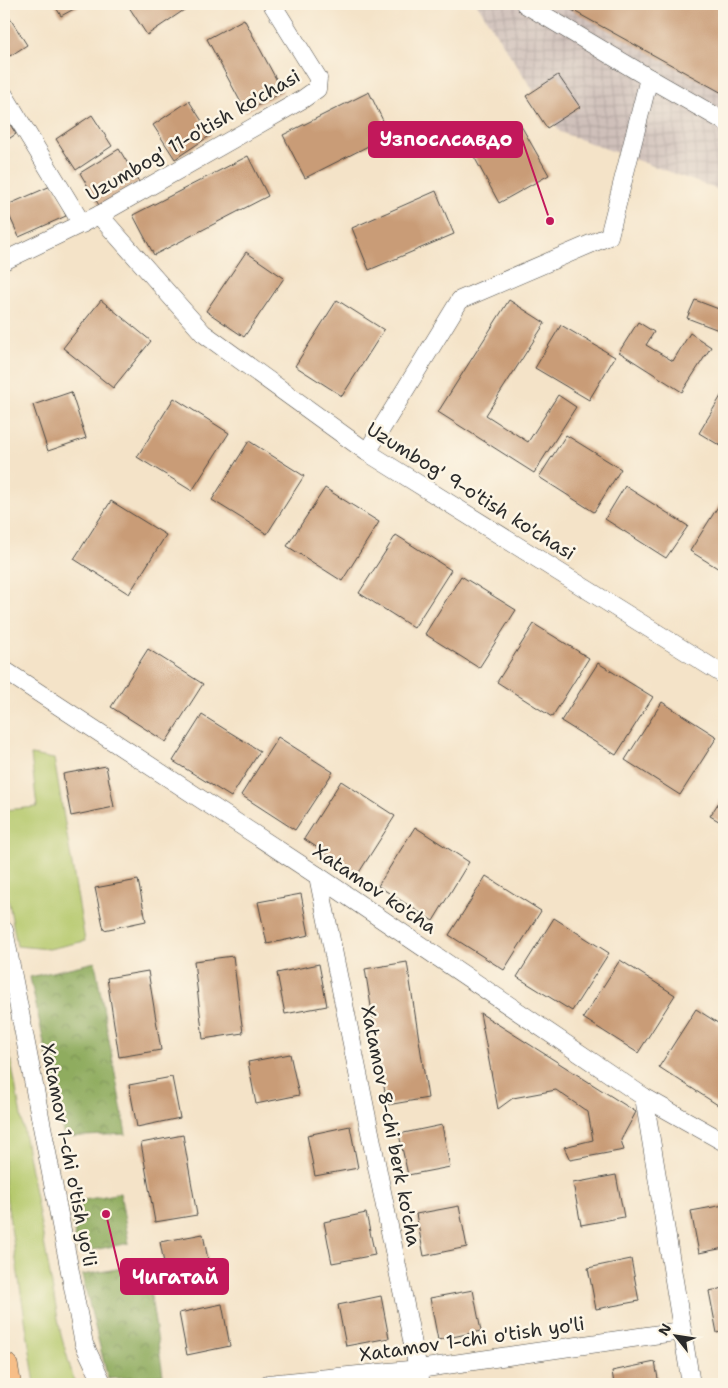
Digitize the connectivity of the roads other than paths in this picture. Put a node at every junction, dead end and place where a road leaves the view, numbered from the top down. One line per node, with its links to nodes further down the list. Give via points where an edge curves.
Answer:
1 (272, 4): 6 (street, Uzumbog' 11-o'tish ko'chasi, via 318,78 317,89)
2 (525, 4): 3 (street)
3 (648, 78): 5 (street); 9 (street, via 610,236 460,300)
4 (4, 94): 7 (street)
5 (724, 120)
6 (99, 215): 7 (street, Uzumbog' 11-o'tish ko'chasi); 9 (street, Uzumbog' 9-o'tish ko'chasi, via 203,333)
7 (82, 224): 8 (street, Uzumbog' 11-o'tish ko'chasi)
8 (4, 261)
9 (368, 452): 11 (street, Uzumbog' 9-o'tish ko'chasi)
10 (4, 670): 12 (street, Xatamov ko'cha)
11 (724, 674)
12 (318, 876): 14 (street, Xatamov ko'cha); 18 (street, Xatamov 8-chi berk ko'cha)
13 (4, 930): 20 (street, Xatamov 1-chi o'tish yo'li, via 84,1344)
14 (644, 1097): 15 (street, Xatamov ko'cha); 16 (street)
15 (724, 1142)
16 (681, 1331): 18 (street, Xatamov 1-chi o'tish yo'li); 22 (street)
17 (4, 1367): 19 (highway)
18 (420, 1377): 21 (street, Xatamov 1-chi o'tish yo'li)
19 (7, 1384)
20 (103, 1384)
21 (268, 1384)
22 (691, 1384)

